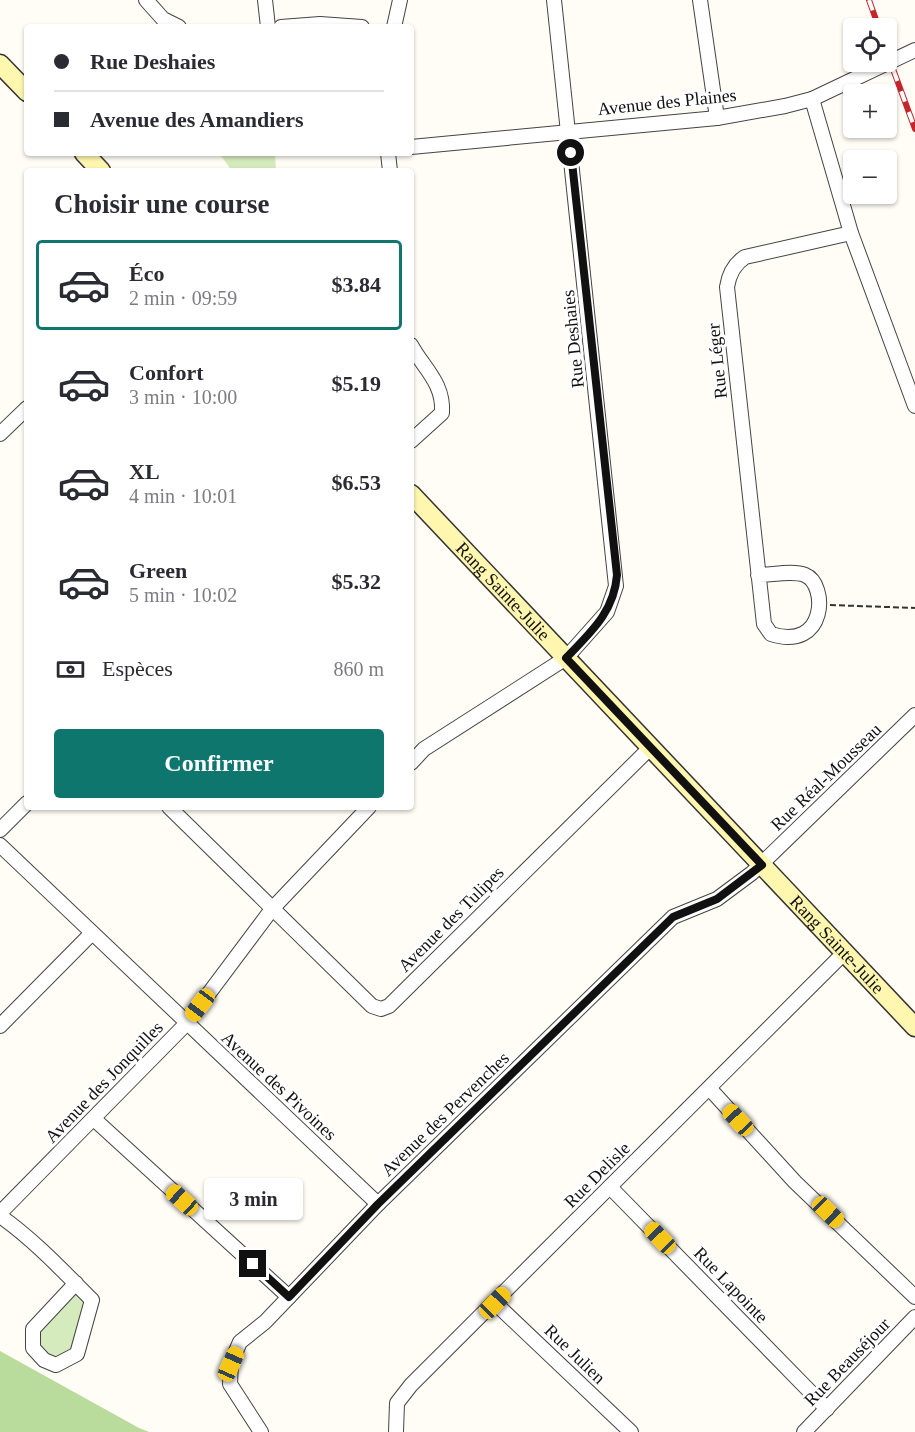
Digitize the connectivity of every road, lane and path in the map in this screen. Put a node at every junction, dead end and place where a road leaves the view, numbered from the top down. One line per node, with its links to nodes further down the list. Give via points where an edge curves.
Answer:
1 (146, 0): 6 (street, via 163,20)
2 (265, 0): 7 (street)
3 (400, 0): 8 (street)
4 (555, 0): 14 (street, Rue Deshaies)
5 (699, 0): 13 (street)
6 (172, 24)
7 (268, 24)
8 (395, 24)
9 (915, 50): 12 (street, Avenue des Plaines)
10 (0, 64): 11 (street)
11 (24, 89)
12 (812, 99): 13 (street, Avenue des Plaines); 18 (street)
13 (717, 118): 14 (street, Avenue des Plaines)
14 (568, 130): 15 (street, Avenue des Plaines); 28 (street, Rue Deshaies, via 617,575 607,612)
15 (414, 147)
16 (87, 156): 17 (street)
17 (98, 168)
18 (851, 233): 20 (street); 25 (street, Rue Léger, via 745,257 728,278)
19 (414, 349): 23 (street, via 437,382 443,399 442,413)
20 (915, 406)
21 (24, 416): 22 (street)
22 (0, 434)
23 (414, 438)
24 (414, 497): 28 (street, Rang Sainte-Julie)
25 (758, 575): 26 (street, via 807,576 814,581); 26 (street, Rue Léger, via 765,624 771,634 790,639 800,636 815,623)
26 (818, 605): 27 (path)
27 (915, 608)
28 (566, 658): 30 (street, Rang Sainte-Julie); 31 (street, via 424,749)
29 (915, 715): 37 (street, Rue Réal-Mousseau)
30 (651, 747): 37 (street, Rang Sainte-Julie); 38 (street, Avenue des Tulipes, via 384,1008 372,1006)
31 (414, 760)
32 (24, 806): 35 (street)
33 (172, 810): 38 (street)
34 (366, 810): 38 (street, Avenue des Jonquilles)
35 (0, 830)
36 (0, 845): 39 (street, Avenue des Pivoines)
37 (762, 865): 40 (street, Rang Sainte-Julie); 47 (street, Avenue des Pervenches, via 717,899 673,917)
38 (272, 909): 41 (street, Avenue des Jonquilles)
39 (92, 933): 41 (street, Avenue des Pivoines); 42 (street)
40 (844, 952): 43 (street, Rang Sainte-Julie); 44 (street, Rue Delisle)
41 (186, 1023): 45 (street, Avenue des Jonquilles); 47 (street, Avenue des Pivoines)
42 (0, 1026)
43 (915, 1027)
44 (710, 1089): 46 (street, Rue Delisle); 51 (street, via 795,1182)
45 (94, 1119): 48 (street, Avenue des Jonquilles); 50 (street)
46 (610, 1187): 52 (street, Rue Delisle); 54 (street, Rue Lapointe)
47 (378, 1204): 50 (street, Avenue des Pervenches)
48 (0, 1214): 49 (street)
49 (76, 1283): 49 (street, via 92,1302 77,1354 56,1365 44,1360 33,1348 33,1329)
50 (289, 1297): 55 (street, Avenue des Pervenches, via 240,1342 231,1364 230,1384)
51 (915, 1297)
52 (495, 1303): 56 (street, Rue Delisle, via 411,1385 398,1403); 57 (street, Rue Julien)
53 (915, 1317): 54 (street, Rue Beauséjour)
54 (827, 1409): 58 (street, Rue Beauséjour)
55 (258, 1431)
56 (396, 1432)
57 (631, 1432)
58 (804, 1432)

